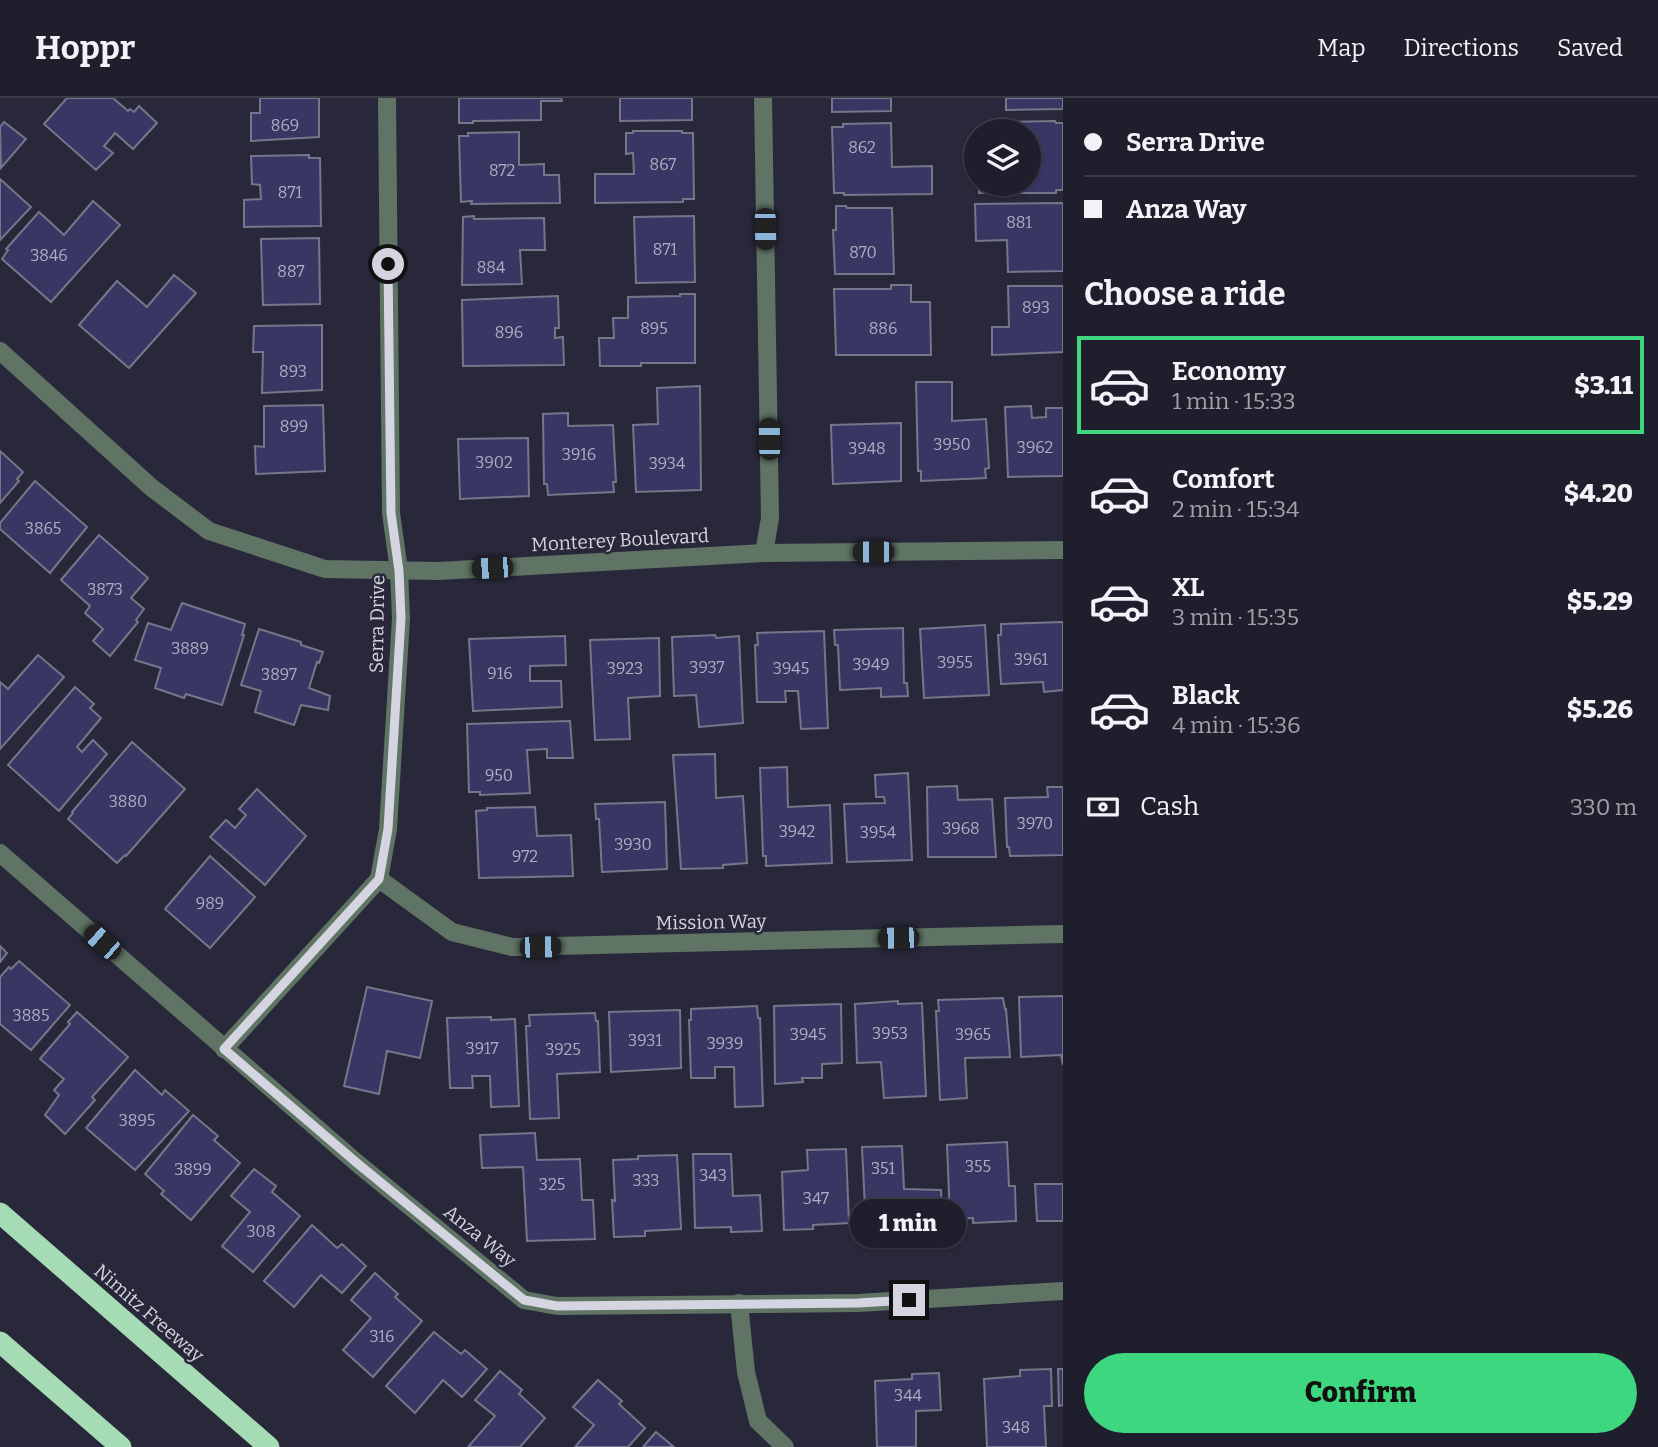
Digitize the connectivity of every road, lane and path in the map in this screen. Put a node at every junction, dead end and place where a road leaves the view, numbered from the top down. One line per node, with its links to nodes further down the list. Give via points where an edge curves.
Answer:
1 (387, 98): 6 (street, Serra Drive, via 391,513)
2 (763, 98): 5 (street, via 770,518)
3 (0, 351): 6 (street, Monterey Boulevard, via 152,488 209,531 325,569)
4 (1063, 550): 5 (street, Monterey Boulevard)
5 (764, 552): 6 (street, Monterey Boulevard)
6 (399, 571): 8 (street, Serra Drive, via 401,618 388,829)
7 (0, 853): 10 (street, Anza Way)
8 (379, 879): 9 (street, Mission Way, via 452,932 512,947); 10 (street)
9 (1063, 934)
10 (224, 1049): 13 (street, Anza Way, via 524,1300 557,1306)
11 (0, 1213): 16 (highway, Nimitz Freeway)
12 (1063, 1291): 13 (street, Anza Way, via 858,1303)
13 (739, 1303): 17 (street, via 746,1372 758,1421)
14 (0, 1342): 15 (highway)
15 (121, 1447)
16 (269, 1447)
17 (785, 1447)

